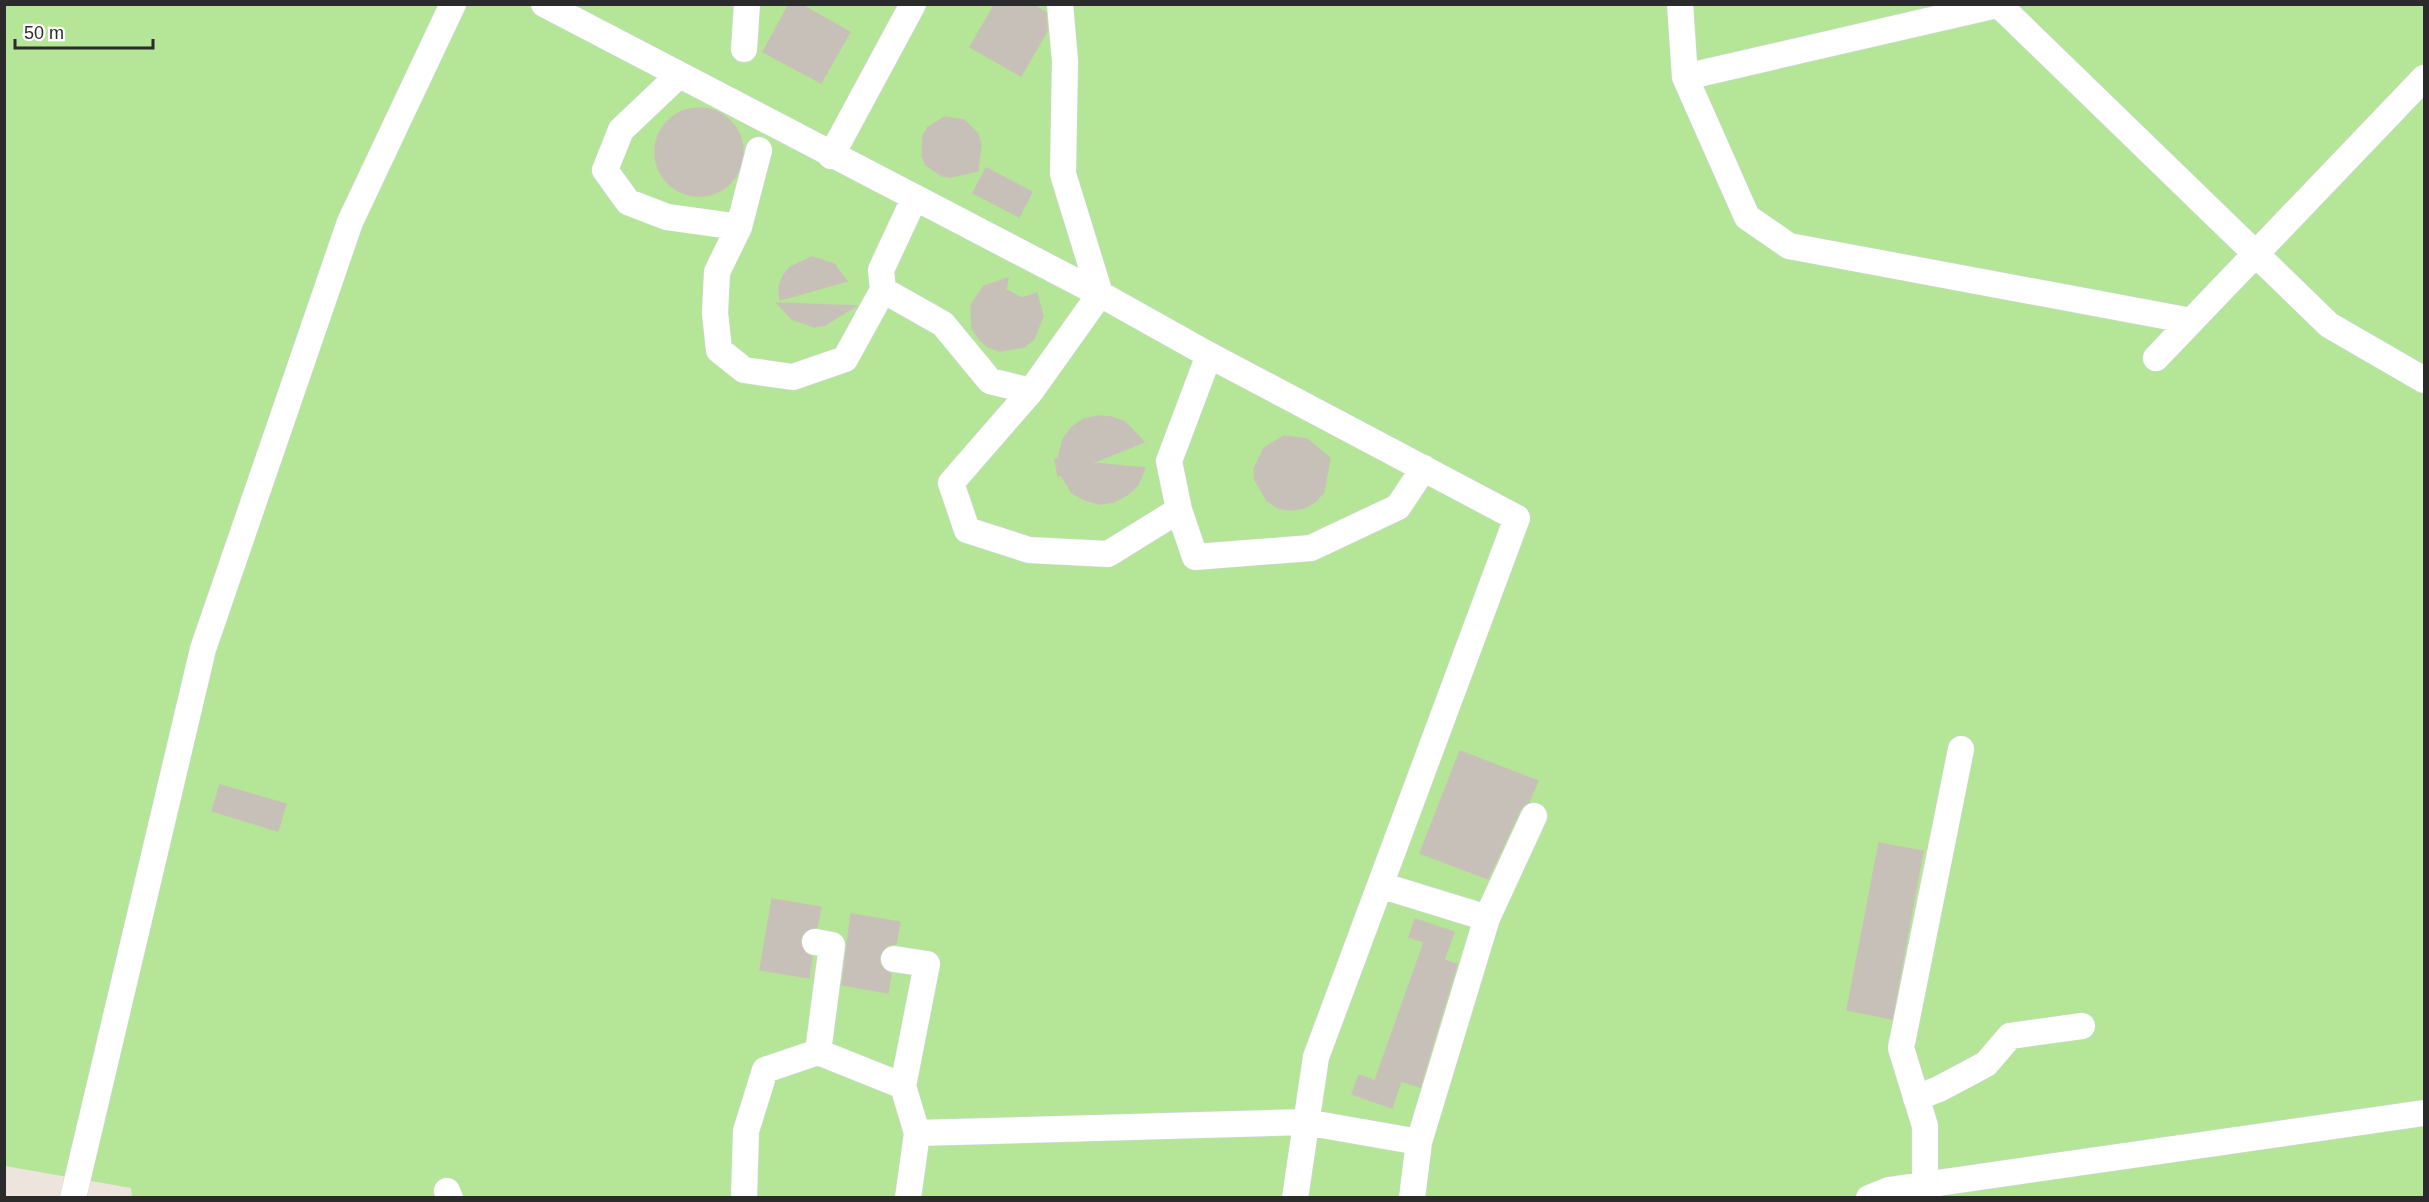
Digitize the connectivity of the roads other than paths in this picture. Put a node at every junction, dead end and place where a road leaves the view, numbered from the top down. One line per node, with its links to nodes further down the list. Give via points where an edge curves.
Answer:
1 (453, 4): 41 (street, via 350,222 204,649)
2 (544, 4): 9 (street)
3 (747, 4): 8 (street)
4 (913, 4): 13 (street)
5 (1060, 4): 18 (street, via 1065,61 1063,174)
6 (1680, 4): 10 (street)
7 (2000, 5): 10 (street); 16 (street)
8 (744, 49)
9 (679, 75): 13 (street); 15 (street, via 621,130 605,170 628,202 667,217)
10 (1685, 77): 19 (street, via 1747,217 1789,246)
11 (2424, 78): 16 (street)
12 (759, 150): 15 (street)
13 (831, 156): 14 (street)
14 (914, 199): 17 (street, via 881,270); 18 (street)
15 (739, 227): 17 (street, via 717,272 715,313 719,350 744,370 793,377 845,359)
16 (2255, 254): 19 (street); 22 (street, via 2329,325)
17 (883, 290): 23 (street, via 943,324 990,381)
18 (1100, 294): 20 (street); 23 (street)
19 (2191, 321): 21 (street)
20 (1209, 355): 24 (street); 25 (street, via 1169,461)
21 (2156, 358)
22 (2424, 380)
23 (1031, 391): 25 (street, via 951,483 967,530 1029,550 1108,554)
24 (1424, 468): 25 (street, via 1398,507 1311,548 1195,557); 28 (street, via 1517,518)
25 (1179, 510)
26 (1961, 749): 35 (street, via 1901,1048)
27 (1534, 816): 29 (street)
28 (1380, 885): 29 (street); 37 (street, via 1317,1057)
29 (1487, 918): 39 (street)
30 (815, 942): 33 (street, via 832,945)
31 (894, 959): 34 (street, via 927,964)
32 (2082, 1026): 35 (street, via 2010,1036 1986,1064)
33 (818, 1052): 34 (street); 42 (street, via 765,1070 746,1131)
34 (903, 1086): 38 (street)
35 (1916, 1098): 40 (street, via 1925,1126)
36 (2424, 1113): 40 (street)
37 (1305, 1122): 38 (street); 39 (street); 44 (street)
38 (917, 1133): 43 (street)
39 (1419, 1142): 45 (street)
40 (1925, 1185): 46 (street)
41 (73, 1197)
42 (744, 1197)
43 (908, 1197)
44 (1295, 1197)
45 (1412, 1197)
46 (1869, 1197)

